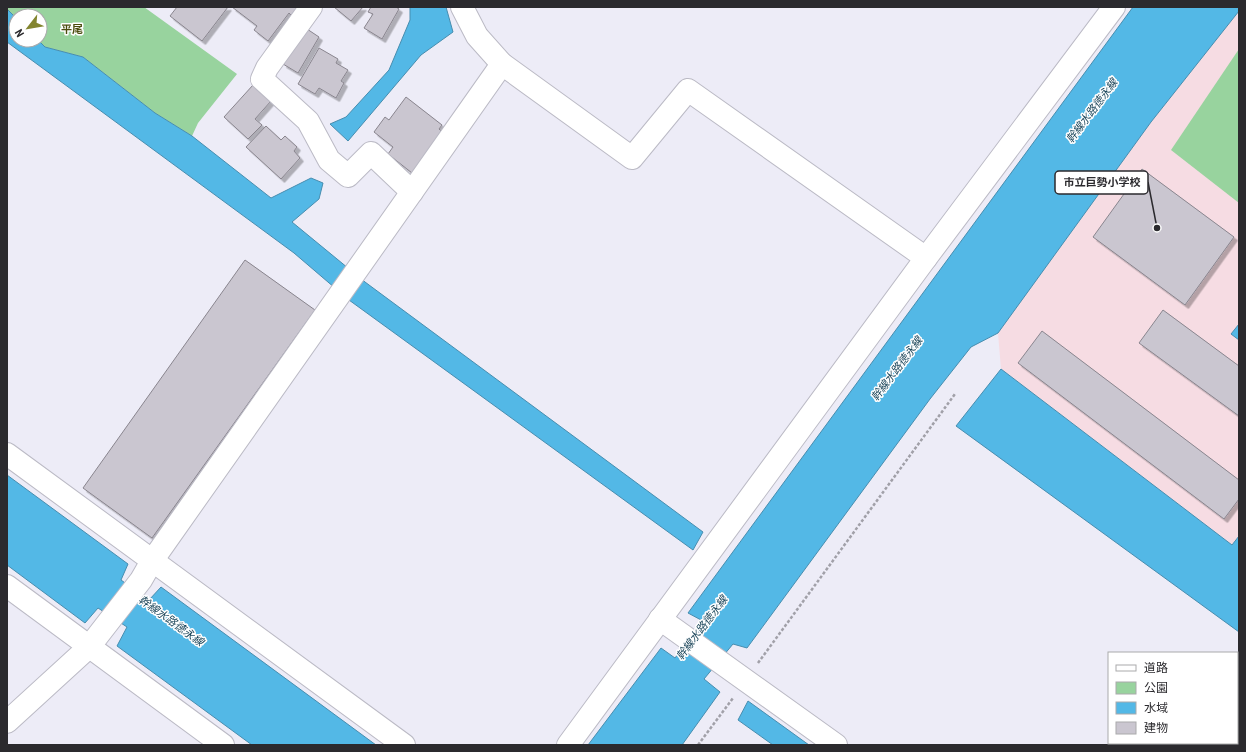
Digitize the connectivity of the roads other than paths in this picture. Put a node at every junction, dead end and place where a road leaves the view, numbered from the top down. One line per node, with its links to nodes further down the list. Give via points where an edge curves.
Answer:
1 (312, 7): 5 (street, via 267,68 262,79 308,121 329,160 348,176 371,154)
2 (462, 7): 4 (street, via 477,36)
3 (1114, 7): 6 (street)
4 (502, 64): 5 (street); 6 (street, via 632,158 688,90)
5 (412, 192): 8 (street)
6 (926, 258): 10 (street)
7 (7, 454): 8 (street)
8 (152, 561): 11 (street, via 141,580); 14 (street)
9 (7, 586): 11 (street)
10 (660, 619): 15 (street); 16 (street)
11 (94, 641): 12 (street); 13 (street)
12 (7, 722)
13 (223, 745)
14 (404, 745)
15 (568, 745)
16 (836, 745)

